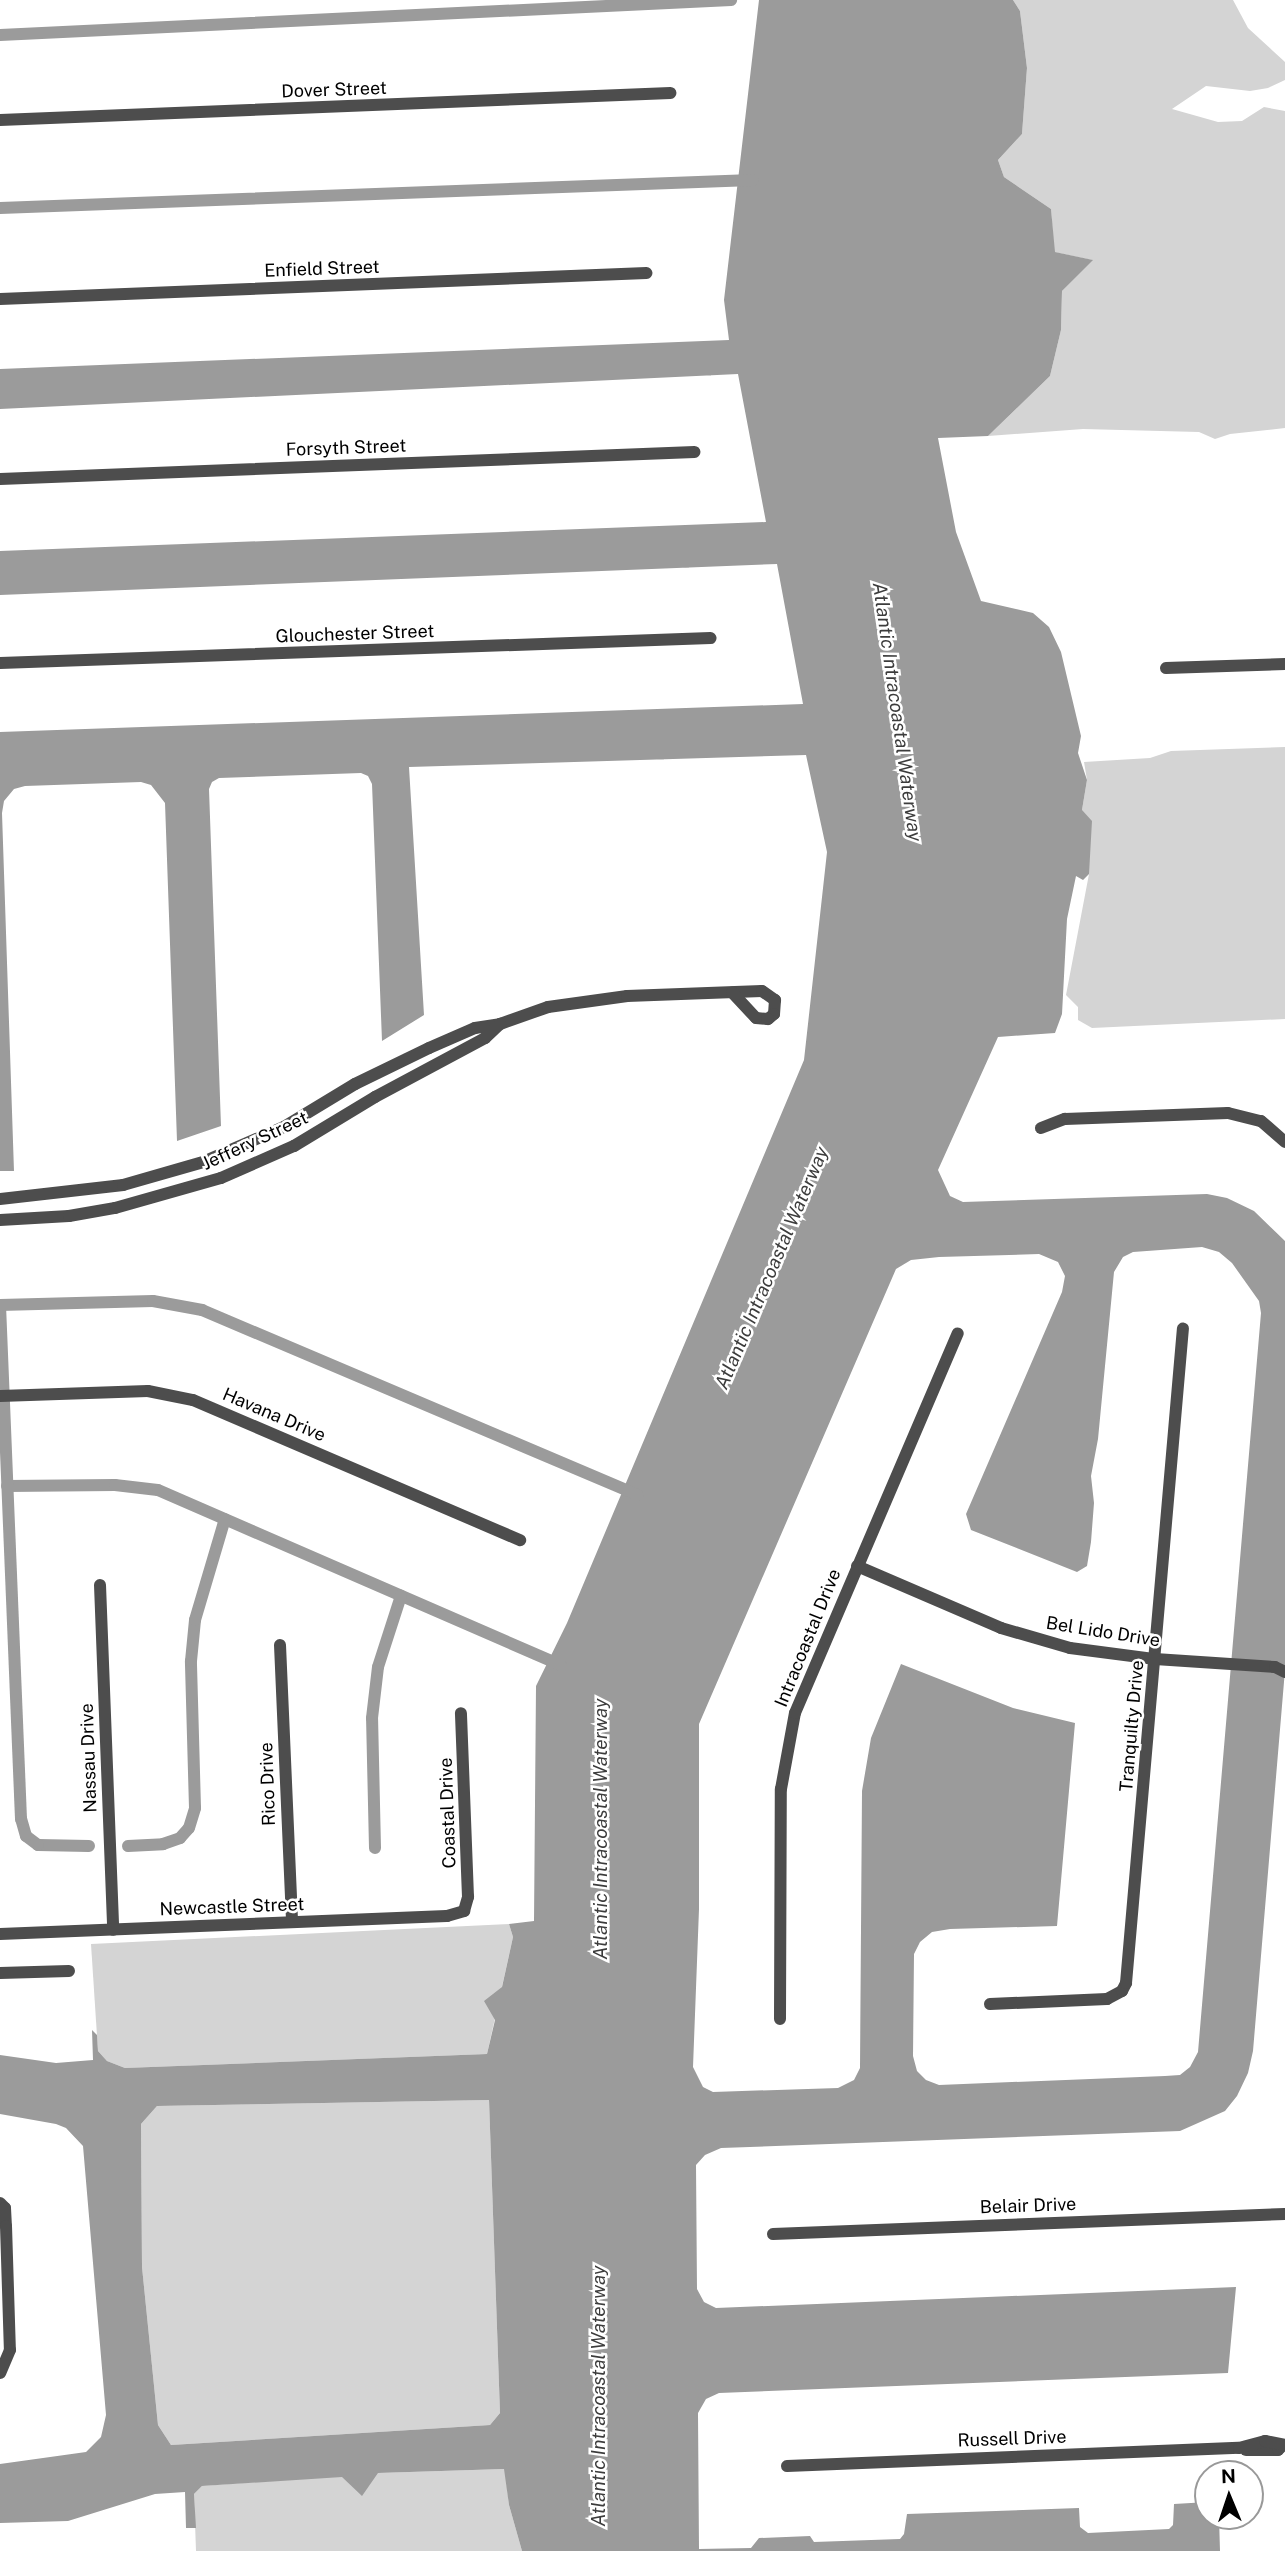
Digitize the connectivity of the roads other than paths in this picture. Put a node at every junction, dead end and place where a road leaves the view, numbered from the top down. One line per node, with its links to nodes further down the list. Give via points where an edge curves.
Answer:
1 (670, 93): 2 (street, Dover Street)
2 (0, 120)
3 (646, 273): 4 (street, Enfield Street)
4 (0, 299)
5 (694, 452): 6 (street, Forsyth Street)
6 (0, 479)
7 (710, 638): 8 (street, Glouchester Street)
8 (0, 663)
9 (1285, 664): 10 (street)
10 (1166, 668)
11 (732, 992): 12 (street, Jeffery Street, via 590,1000 548,1007)
12 (500, 1024): 15 (street, Jeffery Street, via 475,1028 409,1057 284,1127 227,1153 151,1178); 17 (street, Jeffery Street, via 485,1038 258,1163 191,1189)
13 (1041, 1128): 14 (street, via 1065,1119 1228,1113 1261,1121)
14 (1285, 1142)
15 (95, 1190): 16 (street, Jeffery Street); 17 (street)
16 (0, 1199)
17 (99, 1211): 18 (street, Jeffery Street)
18 (0, 1220)
19 (1183, 1328): 26 (street, Tranquilty Drive)
20 (958, 1333): 23 (street, Intracoastal Drive)
21 (4, 1396): 22 (street, Havana Drive, via 148,1391 193,1400)
22 (520, 1540)
23 (857, 1566): 26 (street, Bel Lido Drive, via 1035,1639); 36 (street, Intracoastal Drive, via 802,1692 786,1745 781,1789)
24 (100, 1585): 31 (street, Nassau Drive)
25 (280, 1645): 30 (street, Rico Drive)
26 (1155, 1659): 27 (street, Bel Lido Drive); 35 (street, Tranquilty Drive, via 1126,1983 1107,1999)
27 (1282, 1667)
28 (461, 1713): 29 (street, Coastal Drive, via 468,1897)
29 (464, 1911): 30 (street, Newcastle Street, via 447,1916)
30 (292, 1922): 31 (street, Newcastle Street)
31 (113, 1930): 32 (street, Newcastle Street)
32 (0, 1934)
33 (69, 1971): 34 (street)
34 (0, 1973)
35 (990, 2004)
36 (780, 2019)
37 (0, 2203): 40 (street, via 5,2208 10,2350)
38 (1285, 2214): 39 (street, Belair Drive)
39 (773, 2234)
40 (0, 2373)
41 (1284, 2445): 42 (street, Russell Drive, via 1268,2451 1239,2448)
42 (787, 2466)

